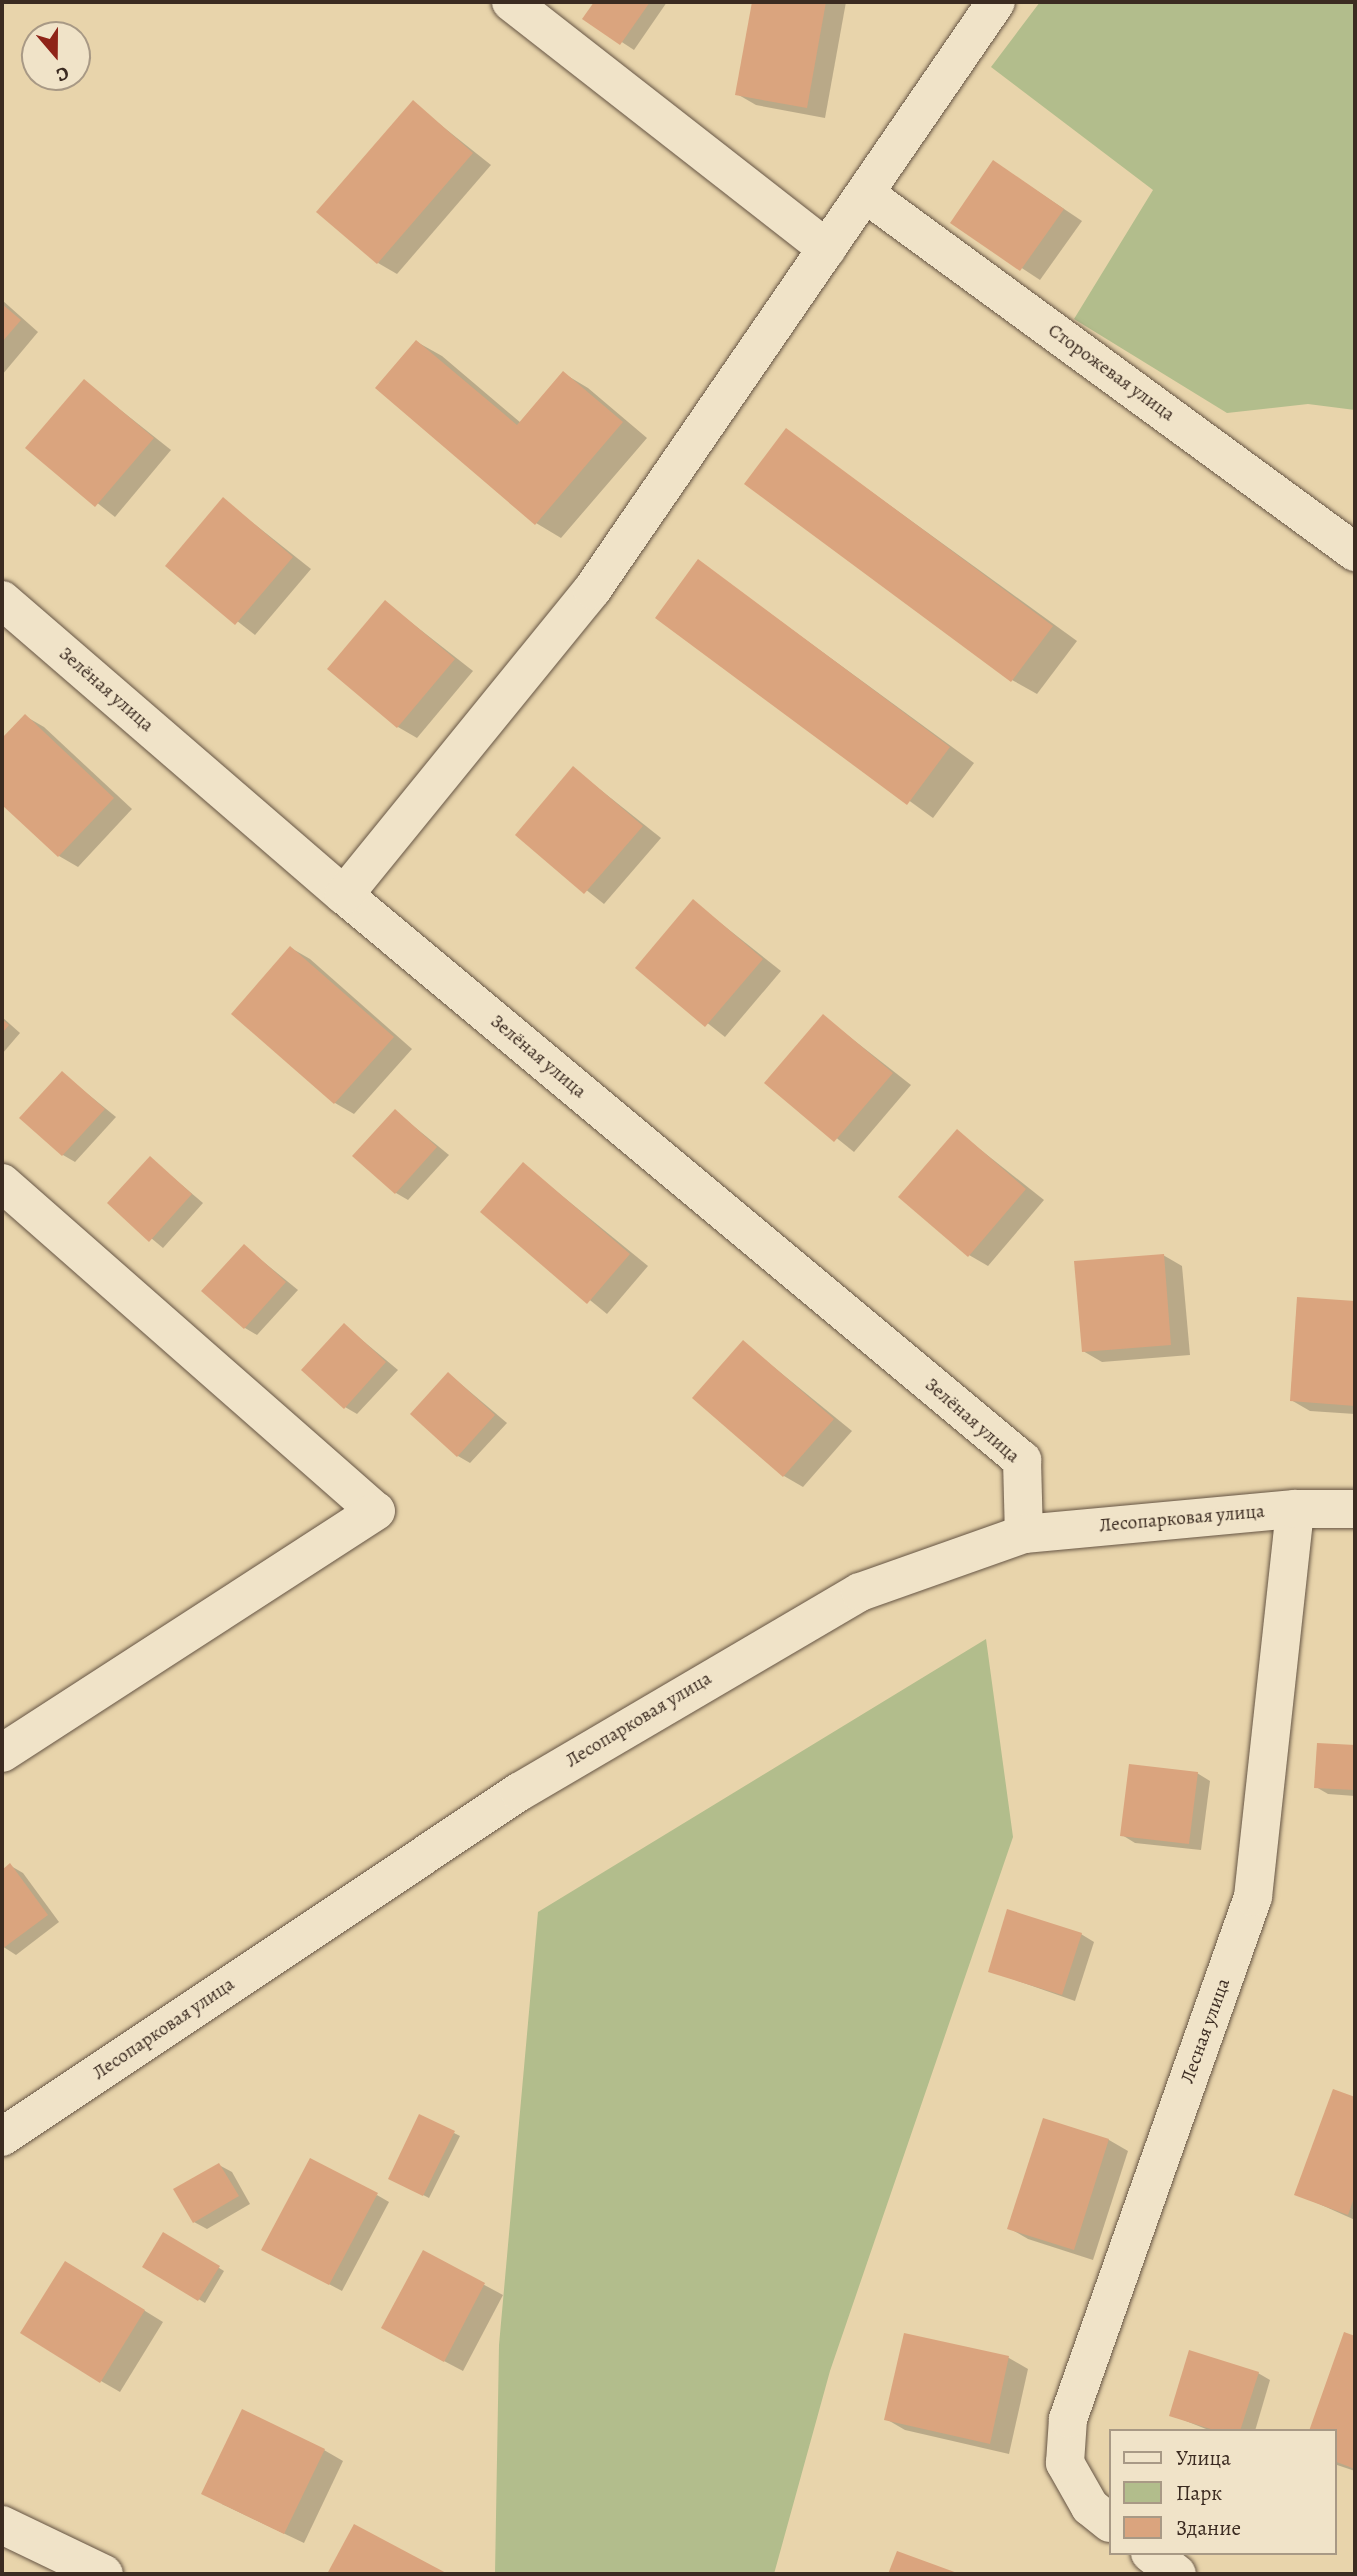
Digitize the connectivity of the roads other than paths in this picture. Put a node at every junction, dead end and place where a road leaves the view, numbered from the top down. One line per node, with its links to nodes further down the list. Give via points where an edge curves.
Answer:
1 (511, 2): 4 (street)
2 (996, 2): 3 (street)
3 (867, 195): 4 (street); 5 (street, Сторожевая улица)
4 (827, 249): 7 (street, via 592,590)
5 (1355, 552)
6 (2, 600): 7 (street, Зелёная улица)
7 (344, 895): 11 (street, Зелёная улица, via 1022,1460)
8 (2, 1183): 12 (street, via 376,1511)
9 (1295, 1509): 10 (street, Лесопарковая улица); 11 (street, Лесопарковая улица); 14 (street, Лесная улица, via 1253,1897 1068,2419 1065,2463 1090,2507)
10 (1355, 1509)
11 (1024, 1534): 13 (street, Лесопарковая улица, via 860,1592 713,1674 519,1792)
12 (2, 1753)
13 (2, 2137)
14 (1108, 2521)
15 (2, 2525): 17 (street)
16 (1153, 2555): 18 (street)
17 (104, 2574)
18 (1177, 2574)

